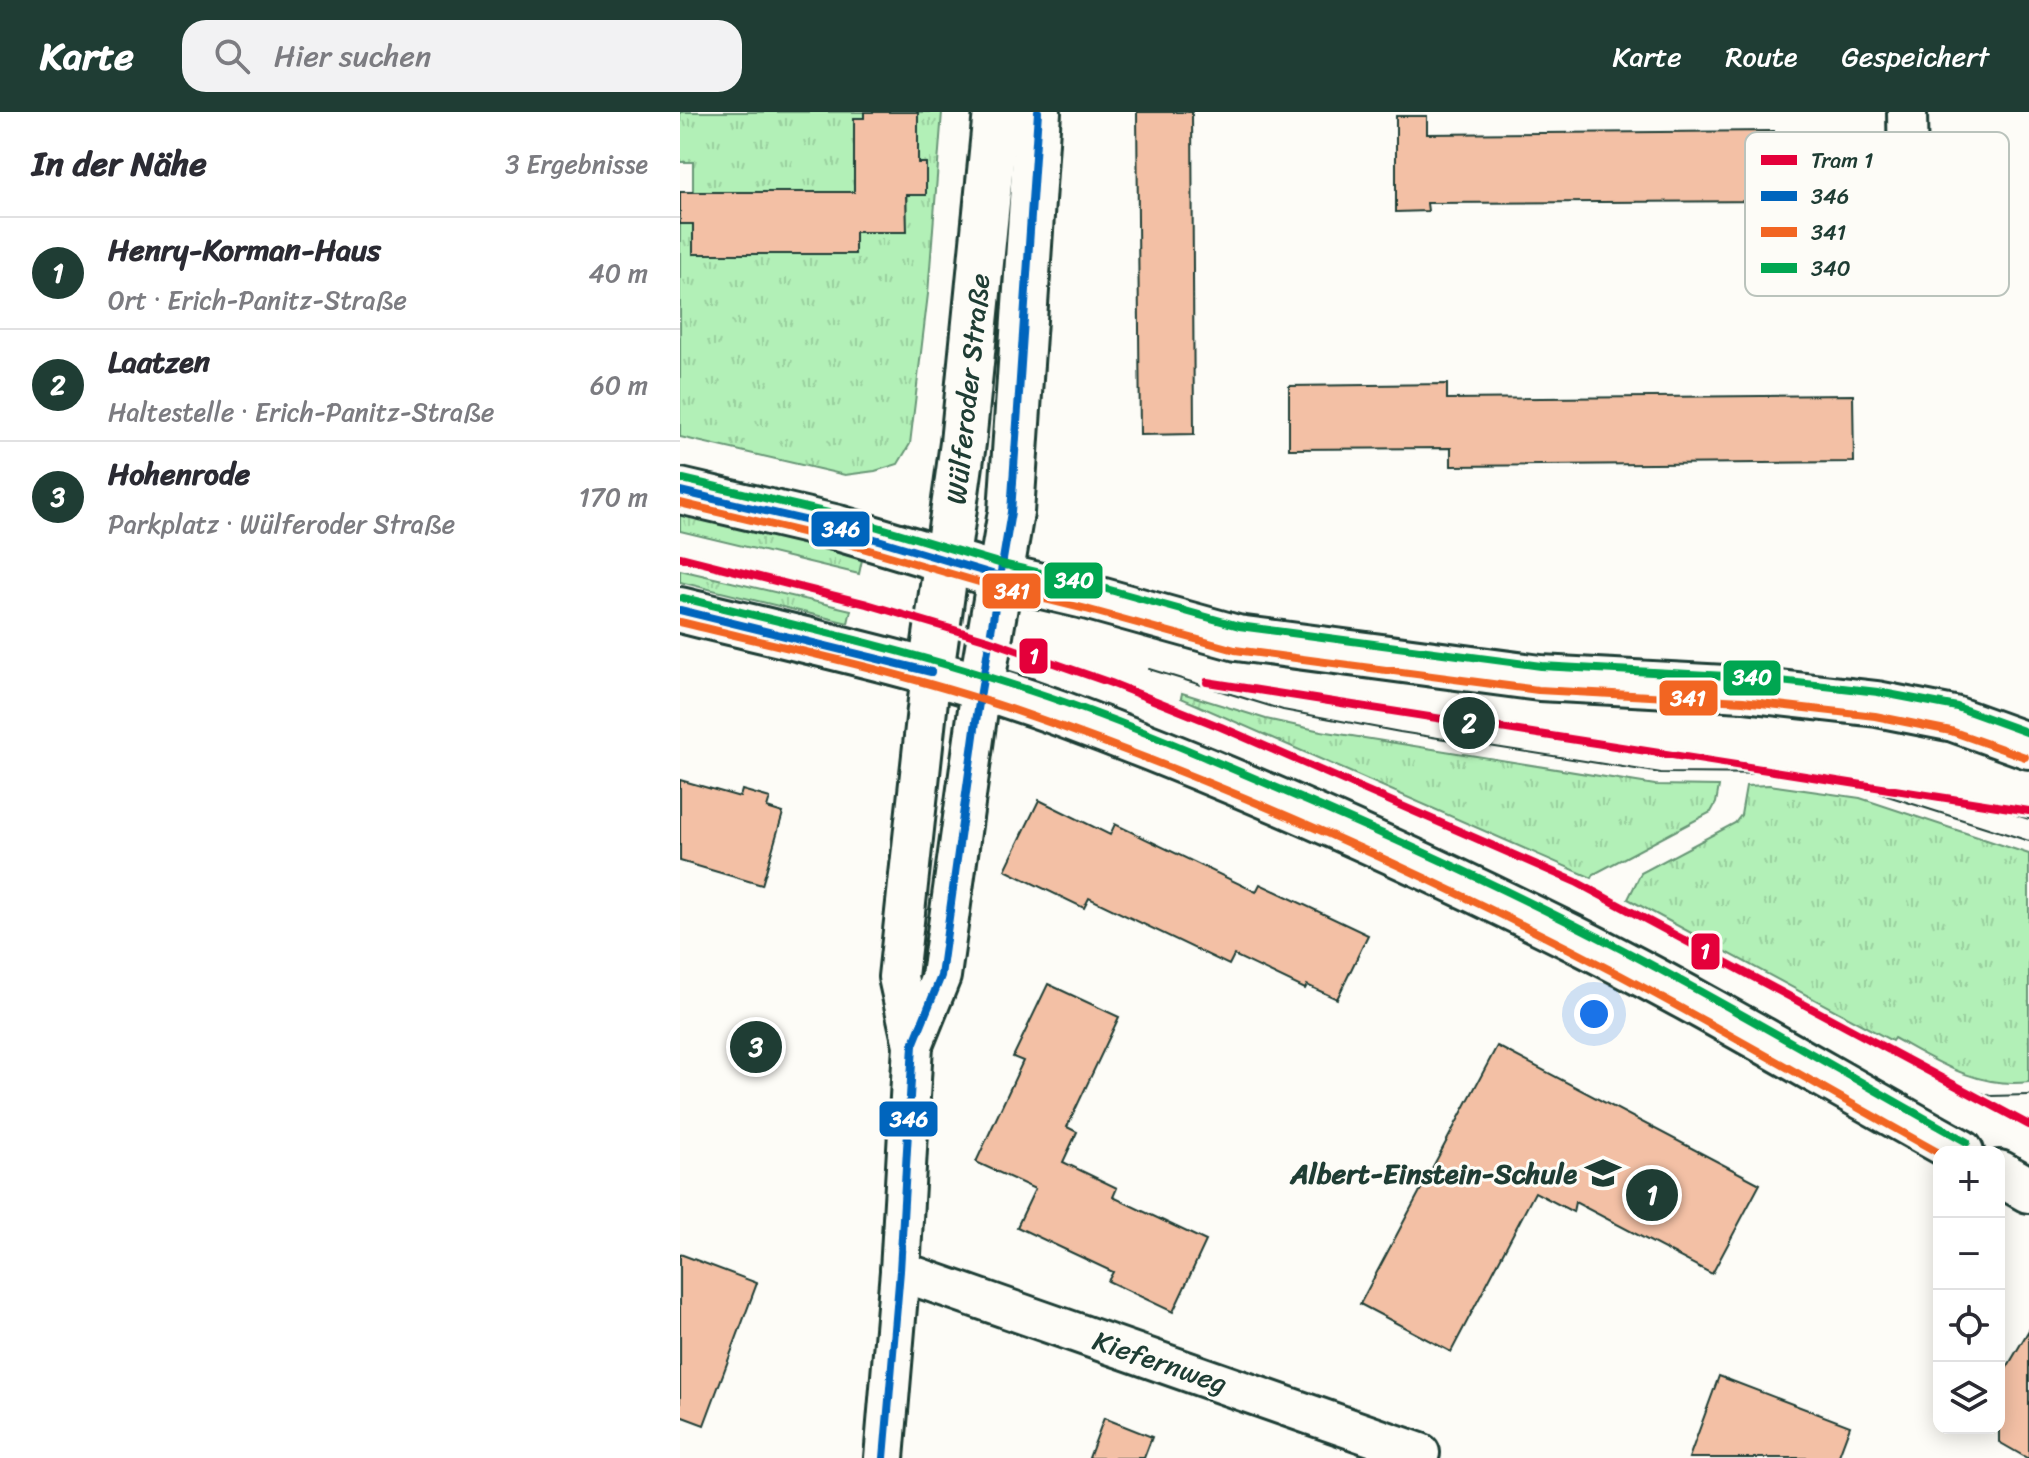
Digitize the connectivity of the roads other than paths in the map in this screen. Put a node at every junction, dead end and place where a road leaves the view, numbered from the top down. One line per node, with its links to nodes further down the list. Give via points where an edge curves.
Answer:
1 (996, 112): 6 (main road, Wülferoder Straße)
2 (1038, 112): 7 (main road, Wülferoder Straße, via 1011,512)
3 (1907, 112): 4 (street)
4 (1907, 132)
5 (680, 491): 6 (main road, via 838,528)
6 (947, 561): 7 (main road); 9 (main road, Wülferoder Straße)
7 (999, 576): 10 (main road, Wülferoder Straße); 11 (main road, via 1237,638 1540,678 1744,689 1877,704 1954,719)
8 (680, 610): 9 (main road)
9 (931, 672): 10 (main road); 12 (street, Wülferoder Straße, via 898,977)
10 (981, 688): 12 (street, Wülferoder Straße, via 941,976); 13 (main road, via 1057,712 1396,853 1615,960)
11 (2029, 746)
12 (913, 1045): 16 (street, Wülferoder Straße)
13 (1950, 1146)
14 (2005, 1176): 15 (main road)
15 (2029, 1190)
16 (900, 1271): 17 (street, Kiefernweg); 18 (street, Wülferoder Straße)
17 (1420, 1453)
18 (884, 1458)

